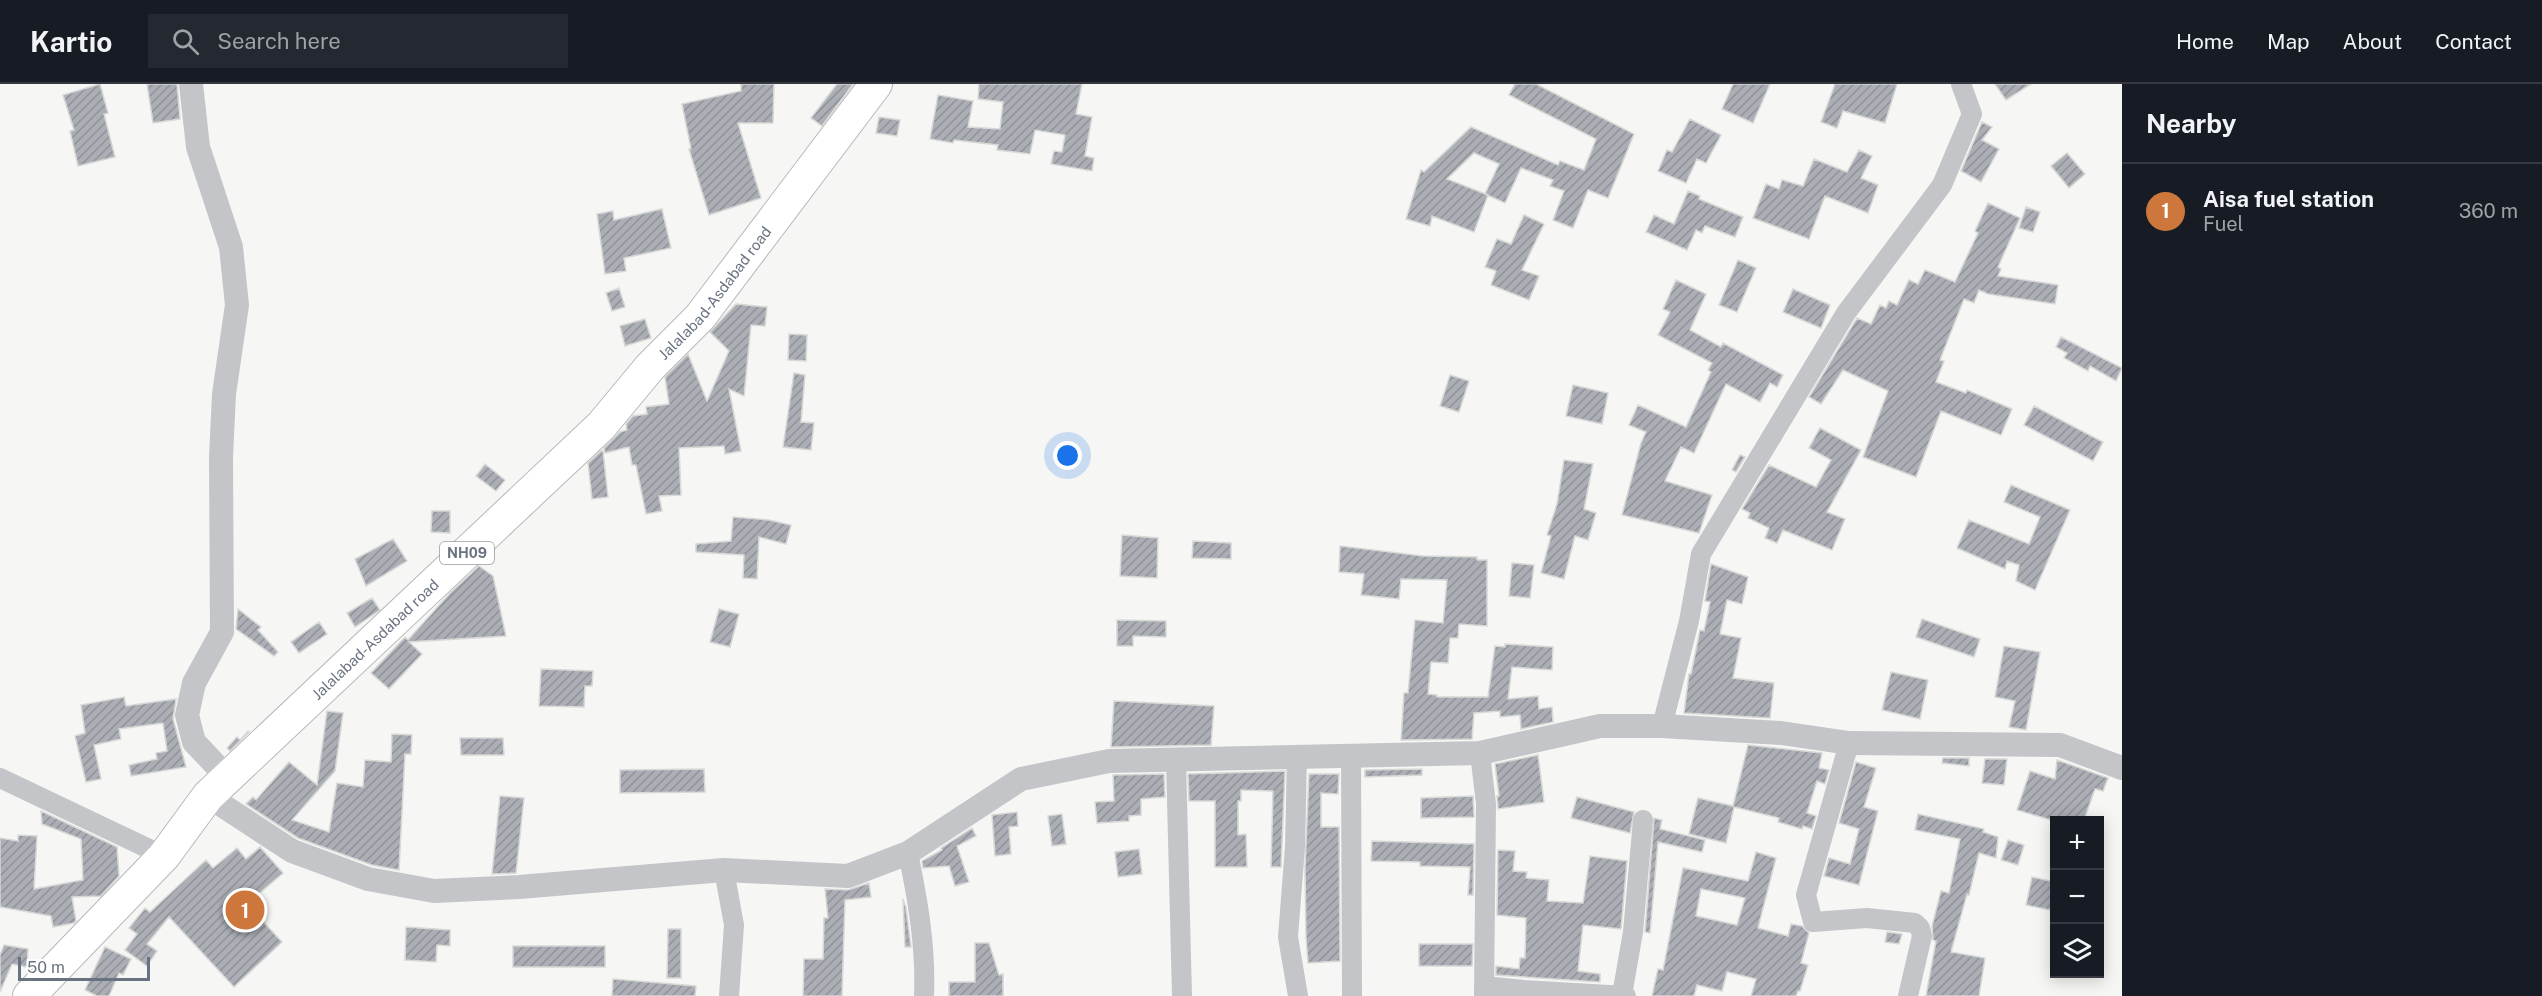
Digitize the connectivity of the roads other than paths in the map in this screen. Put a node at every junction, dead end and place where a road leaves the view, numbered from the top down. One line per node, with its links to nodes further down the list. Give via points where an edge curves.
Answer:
1 (191, 84): 12 (street, via 198,147 231,247 237,305 224,394 222,632 194,683 187,715 194,742)
2 (876, 84): 12 (main road, Jalalabad-Asdabad road / NH09, via 700,317 650,367 601,426)
3 (1961, 84): 4 (street, via 1972,114 1942,185 1846,313 1701,554 1689,621)
4 (1662, 726): 5 (street, via 1781,733); 6 (street, via 1600,726)
5 (1849, 743): 10 (street, via 2060,745); 25 (street, via 1806,895 1810,916 1813,922 1867,918 1915,923 1920,927 1922,936)
6 (1480, 753): 7 (street); 17 (street, via 1486,804)
7 (1352, 756): 8 (street); 24 (street)
8 (1297, 757): 9 (street); 23 (street, via 1288,937)
9 (1176, 759): 14 (street, via 1109,761 1021,779); 22 (street)
10 (2122, 768)
11 (0, 778): 15 (street)
12 (218, 787): 15 (main road, Jalalabad-Asdabad road / NH09); 16 (street, via 292,851 368,879 407,888 434,891 519,887)
13 (1644, 820): 18 (street)
14 (908, 853): 16 (street, via 848,876); 21 (street, via 925,961)
15 (164, 856): 19 (main road, Jalalabad-Asdabad road / NH09)
16 (724, 870): 20 (street, via 734,925)
17 (1484, 991): 18 (street)
18 (1624, 995)
19 (29, 996)
20 (729, 996)
21 (924, 996)
22 (1182, 996)
23 (1298, 996)
24 (1352, 996)
25 (1908, 996)

